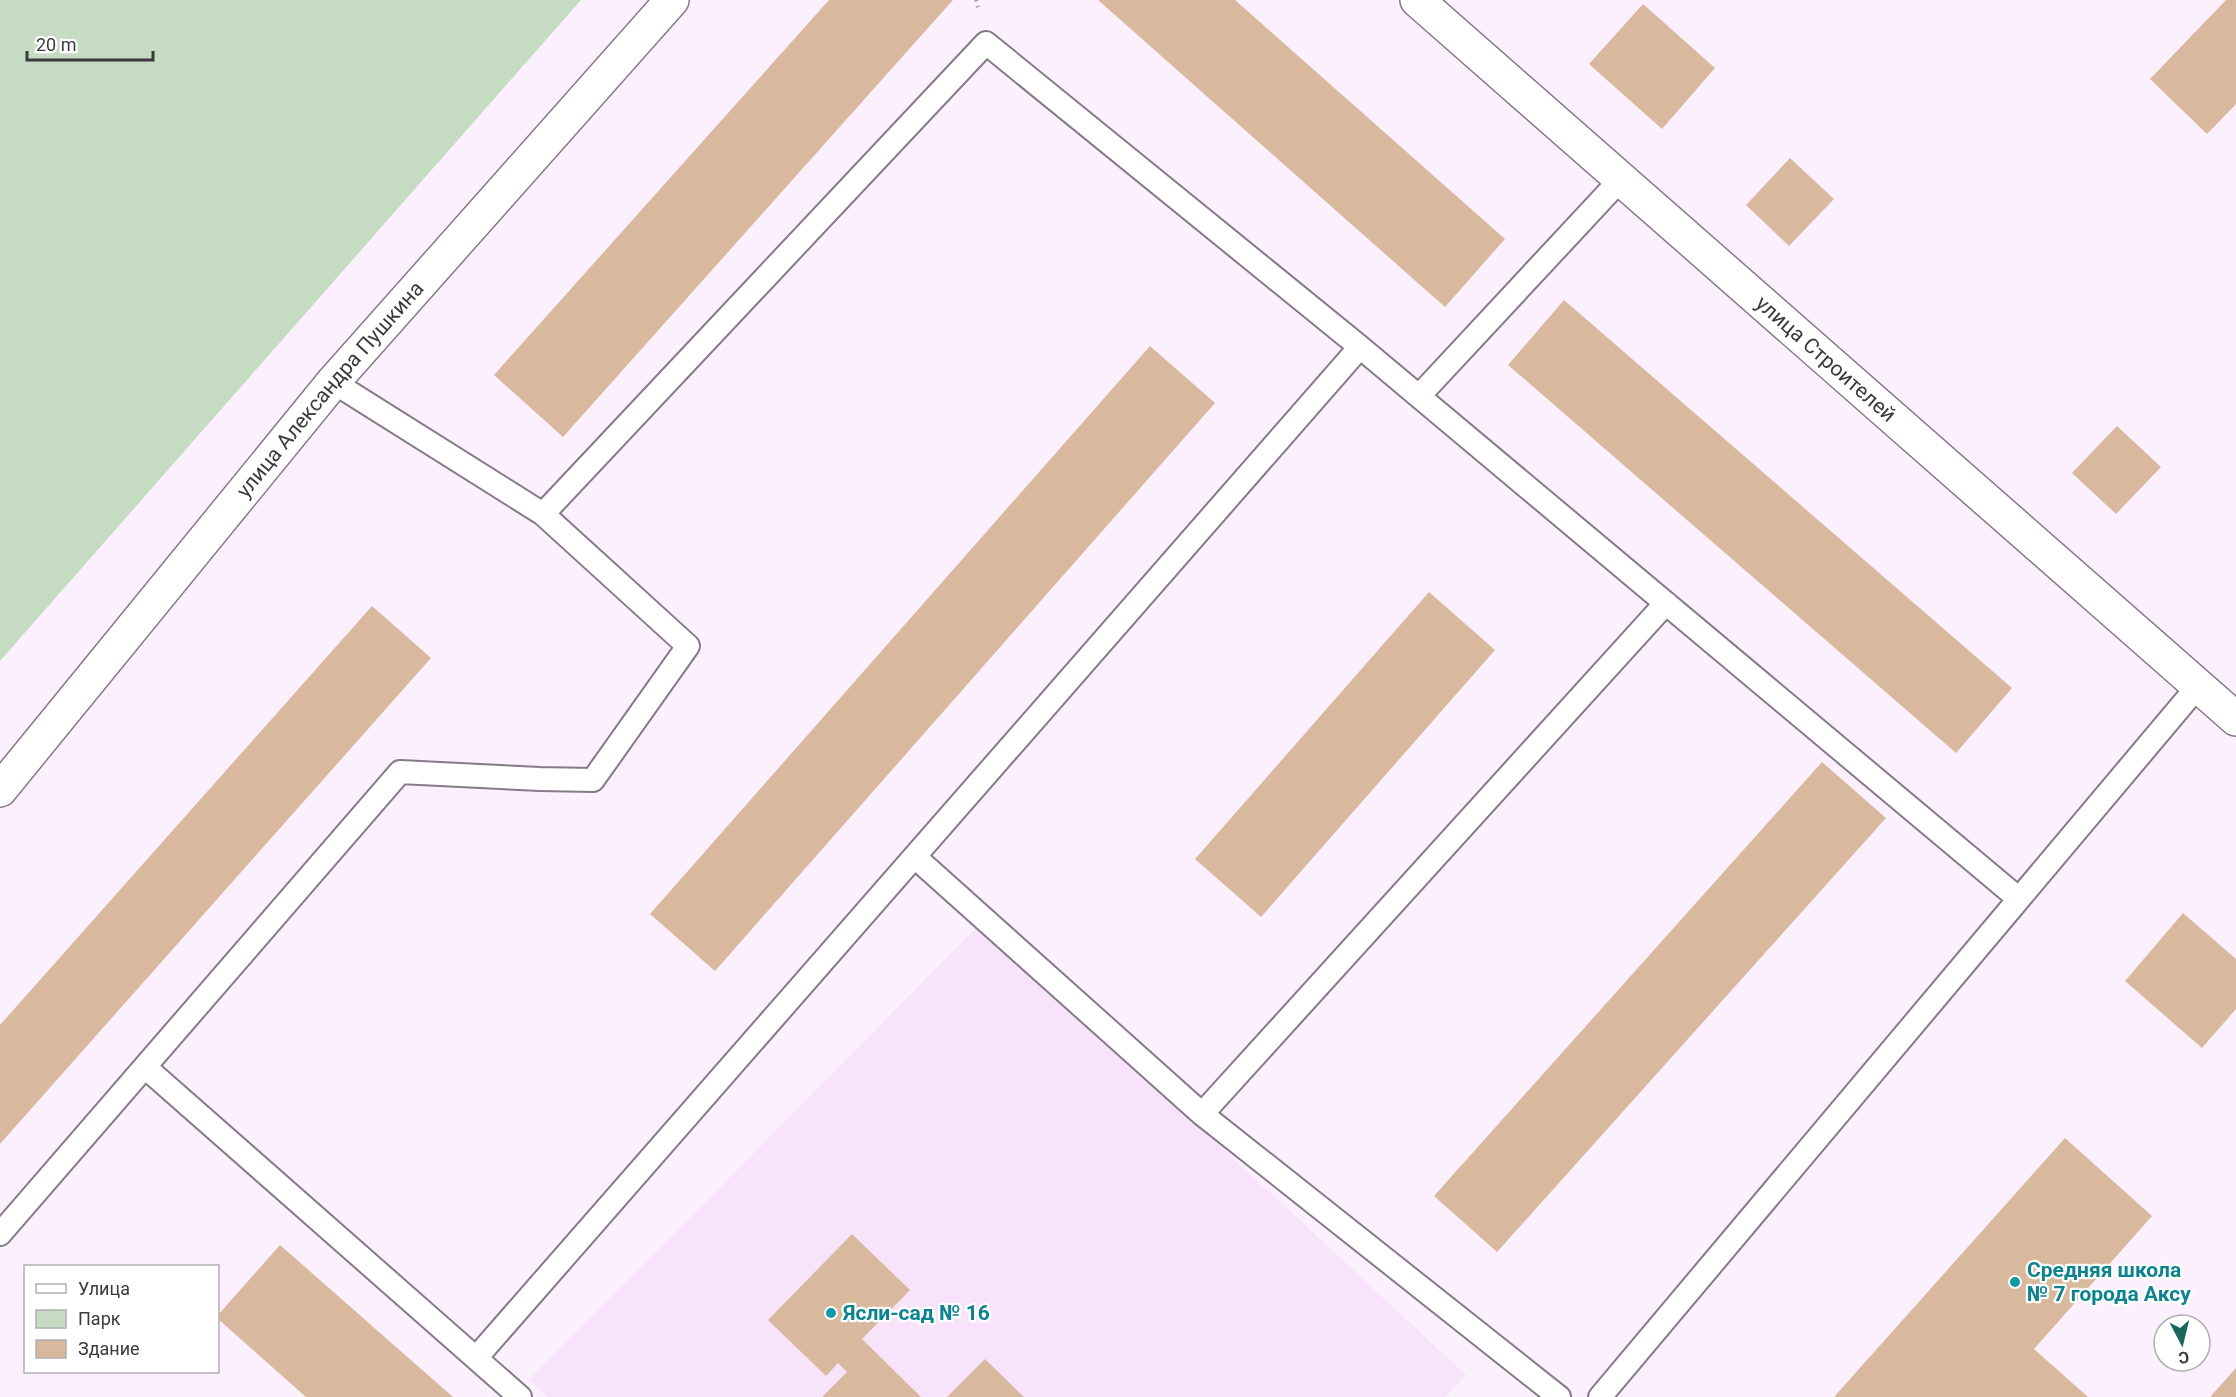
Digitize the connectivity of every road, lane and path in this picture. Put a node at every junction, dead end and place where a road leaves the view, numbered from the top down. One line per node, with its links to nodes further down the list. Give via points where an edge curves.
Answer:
1 (672, 0): 5 (street, улица Александра Пушкина)
2 (1417, 0): 3 (street, улица Строителей)
3 (1621, 179): 6 (lane); 9 (street, улица Строителей)
4 (1360, 347): 6 (lane); 7 (lane, via 986,43); 12 (lane)
5 (333, 382): 7 (lane); 11 (street, улица Александра Пушкина)
6 (1419, 396): 8 (lane)
7 (543, 513): 14 (lane, via 688,646 593,780 400,772)
8 (1666, 603): 13 (lane); 15 (lane)
9 (2198, 686): 10 (street, улица Строителей); 13 (lane)
10 (2236, 719)
11 (0, 790)
12 (915, 857): 15 (lane); 17 (lane)
13 (2019, 899): 20 (lane)
14 (145, 1067): 16 (lane); 17 (lane)
15 (1202, 1114): 19 (lane)
16 (0, 1234)
17 (476, 1358): 18 (lane)
18 (520, 1397)
19 (1559, 1397)
20 (1600, 1397)

